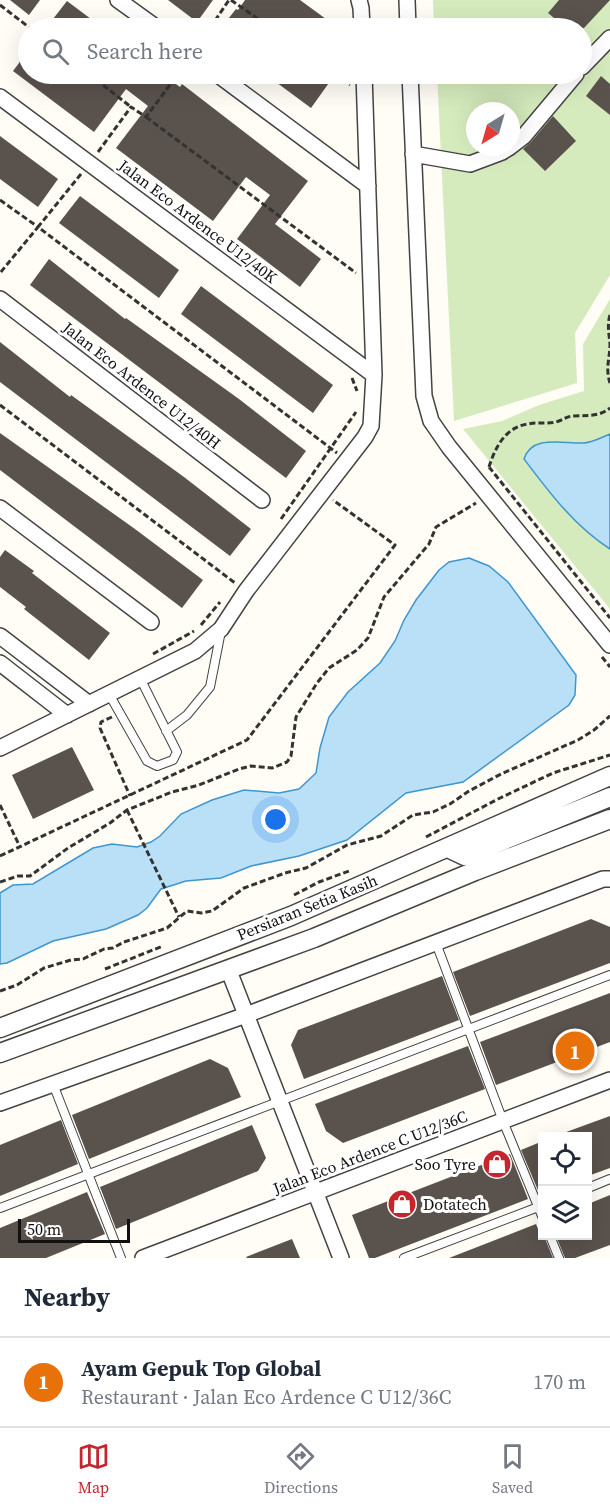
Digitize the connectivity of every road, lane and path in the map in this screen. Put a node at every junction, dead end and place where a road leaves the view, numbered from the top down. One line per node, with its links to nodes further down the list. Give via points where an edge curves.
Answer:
1 (118, 0): 6 (street)
2 (230, 0): 7 (path); 8 (path)
3 (359, 0): 9 (street)
4 (407, 0): 10 (street)
5 (0, 5): 11 (path)
6 (143, 18)
7 (217, 18)
8 (256, 18)
9 (361, 18)
10 (408, 18)
11 (18, 19)
12 (610, 38): 13 (street)
13 (592, 57)
14 (101, 84): 21 (path)
15 (170, 84): 22 (path)
16 (230, 84): 27 (street)
17 (364, 84): 27 (street)
18 (410, 84): 24 (street)
19 (568, 84): 23 (street)
20 (0, 97): 26 (street, Jalan Eco Ardence U12/40K)
21 (131, 107): 22 (path); 26 (path)
22 (146, 117): 31 (path)
23 (520, 139)
24 (413, 154): 25 (street, via 470,164); 44 (street, via 424,396 431,421)
25 (491, 156)
26 (90, 163): 29 (path); 34 (street, Jalan Eco Ardence U12/40K)
27 (368, 186): 31 (street)
28 (0, 200): 29 (path)
29 (38, 227): 30 (path); 41 (path)
30 (0, 273)
31 (371, 284): 35 (street)
32 (0, 299): 46 (street, Jalan Eco Ardence U12/40H)
33 (610, 315): 36 (path, via 606,370)
34 (358, 363): 35 (street, Jalan Eco Ardence U12/40K); 37 (path, via 351,376)
35 (374, 375): 42 (street, via 371,426)
36 (610, 383)
37 (359, 396)
38 (0, 405): 49 (path)
39 (610, 408): 43 (path, via 592,416 570,416 558,422 516,427 498,443)
40 (358, 409): 41 (path)
41 (332, 449): 42 (path); 48 (path)
42 (347, 460): 45 (street)
43 (489, 467): 44 (path); 51 (path)
44 (481, 486): 55 (street); 72 (path, via 476,503 436,527 429,544 384,597 368,638 316,683 297,717 287,762 272,768 240,769)
45 (323, 493): 49 (street); 69 (path, via 395,545 247,740)
46 (262, 500)
47 (0, 508): 52 (street)
48 (276, 525)
49 (246, 591): 53 (street)
50 (220, 601): 56 (path, via 199,628)
51 (610, 618)
52 (151, 622)
53 (221, 628): 59 (street, via 195,651); 65 (lane, via 210,687 187,715)
54 (0, 636): 61 (street)
55 (606, 651): 58 (path)
56 (144, 658)
57 (0, 663): 63 (street)
58 (610, 667)
59 (140, 678): 60 (street); 65 (lane)
60 (109, 694): 61 (street); 62 (lane)
61 (89, 704): 63 (street)
62 (120, 712): 65 (lane, via 147,761 157,766 173,760 177,752); 69 (path, via 101,723 100,728)
63 (67, 715): 66 (street)
64 (610, 716): 82 (path, via 578,740 501,774 434,812 412,815 381,836 347,845 306,868 244,888 212,911 188,911)
65 (166, 731)
66 (0, 748)
67 (610, 755): 74 (path, via 553,773)
68 (610, 776): 76 (street, Persiaran Setia Kasih)
69 (130, 796): 75 (path)
70 (610, 797): 76 (street, via 465,856)
71 (0, 805): 75 (path)
72 (128, 810): 80 (path, via 30,876); 82 (path)
73 (610, 819): 86 (street, Persiaran Setia Kasih)
74 (420, 840)
75 (20, 847): 77 (path)
76 (448, 848): 90 (street, Persiaran Setia Kasih, via 291,916)
77 (0, 856)
78 (351, 870): 81 (path)
79 (610, 879): 83 (street)
80 (0, 882)
81 (290, 897)
82 (179, 917): 88 (path, via 166,928 83,959 44,968)
83 (435, 943): 89 (street); 91 (lane)
84 (163, 946): 85 (path)
85 (102, 970)
86 (229, 970): 89 (street); 92 (street, Persiaran Setia Kasih)
87 (610, 975): 91 (lane)
88 (0, 991)
89 (246, 1015): 94 (street); 95 (street)
90 (0, 1028)
91 (468, 1029): 95 (lane); 97 (lane)
92 (0, 1053)
93 (610, 1080): 97 (street, Jalan Eco Ardence C U12/36C)
94 (53, 1084): 96 (street); 98 (lane)
95 (279, 1102): 98 (lane); 101 (street)
96 (0, 1103)
97 (504, 1121): 101 (street, Jalan Eco Ardence C U12/36C); 102 (lane)
98 (88, 1175): 104 (lane); 106 (lane)
99 (610, 1179): 100 (lane)
100 (592, 1186)
101 (315, 1192): 107 (street, Jalan Eco Ardence C U12/36C); 108 (street)
102 (538, 1199)
103 (538, 1207): 109 (lane)
104 (0, 1208)
105 (552, 1240): 110 (lane)
106 (121, 1258)
107 (143, 1258)
108 (340, 1258)
109 (404, 1258)
110 (559, 1258)

